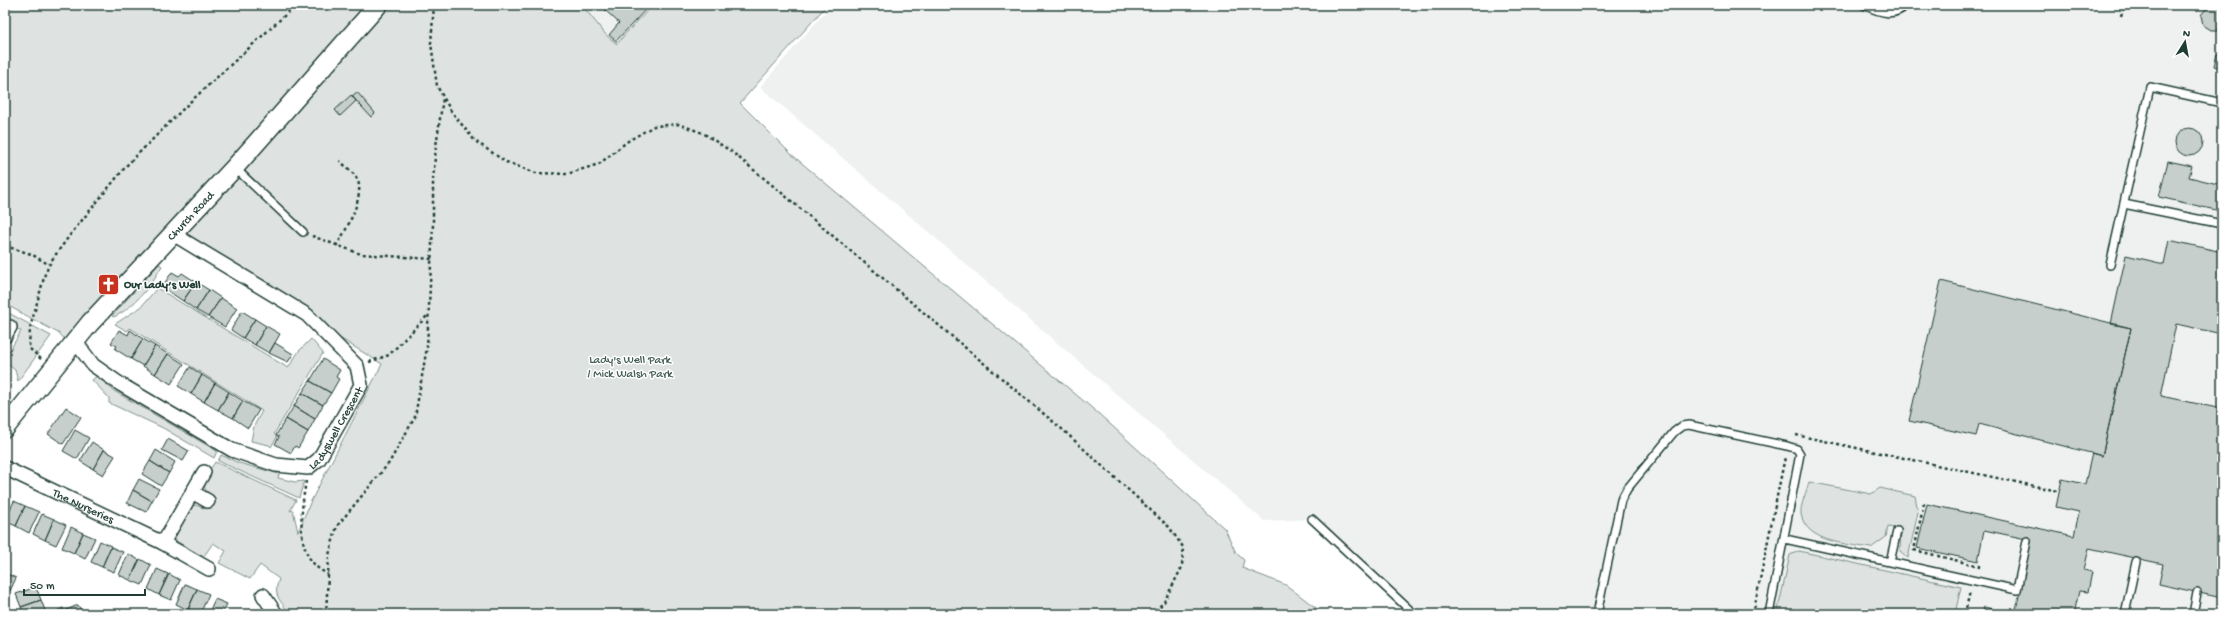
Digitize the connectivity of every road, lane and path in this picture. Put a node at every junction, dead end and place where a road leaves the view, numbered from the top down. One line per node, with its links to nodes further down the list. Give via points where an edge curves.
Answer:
1 (296, 5): 19 (path, via 190,102 127,165)
2 (378, 5): 11 (street, Church Road)
3 (434, 5): 8 (path, via 431,43 437,86)
4 (1864, 5): 5 (lane, via 1891,13 1901,10)
5 (1906, 5)
6 (2124, 5): 7 (path)
7 (2121, 16)
8 (444, 97): 18 (path, via 435,160); 48 (path, via 451,111 475,141 506,162 536,173 567,174 599,164 654,126 678,124 703,133 732,152 1063,430 1169,527 1183,547 1182,567 1164,602)
9 (2222, 103): 12 (lane, via 2150,87)
10 (340, 161): 17 (path, via 358,179 359,190 348,230)
11 (235, 167): 14 (lane); 15 (street, Church Road)
12 (2124, 204): 13 (lane); 20 (lane)
13 (2222, 224)
14 (303, 232): 17 (path)
15 (173, 234): 22 (street, Church Road); 24 (street, Ladyswell Crescent, via 307,315)
16 (5, 246): 19 (path, via 31,254)
17 (336, 246): 18 (path, via 362,254)
18 (432, 259): 21 (path)
19 (48, 264): 23 (path, via 28,341 29,348 42,360)
20 (2110, 265)
21 (429, 315): 24 (path, via 389,355); 42 (path, via 427,347 415,417 389,463 337,526 331,543)
22 (75, 341): 24 (street, Ladyswell Crescent, via 93,364 120,384 232,450 276,465 308,468 319,459 361,385); 25 (street, Church Road)
23 (37, 366)
24 (357, 366)
25 (5, 428)
26 (1787, 446): 31 (path, via 1789,434); 36 (lane, via 1797,449 1800,460); 50 (lane, via 1690,425 1682,426 1674,432 1627,489 1621,500); 51 (path)
27 (5, 468): 38 (street, The Nurseries)
28 (204, 472): 30 (street)
29 (307, 478): 42 (path, via 301,510 303,541 315,565)
30 (192, 492): 32 (street); 38 (street)
31 (2058, 492)
32 (208, 501)
33 (1924, 502): 43 (path, via 1914,550 1979,566)
34 (1312, 519): 49 (lane)
35 (1897, 531): 39 (lane)
36 (1785, 539): 39 (lane); 52 (lane)
37 (2027, 541): 43 (lane, via 2017,590)
38 (163, 543): 41 (street, The Nurseries)
39 (1890, 562): 43 (lane)
40 (2136, 562): 54 (lane)
41 (209, 569)
42 (328, 574): 47 (path)
43 (1976, 581): 53 (path, via 1974,590 1970,589)
44 (2197, 593): 55 (lane)
45 (263, 595): 46 (street)
46 (276, 614)
47 (326, 614)
48 (1152, 614)
49 (1414, 614)
50 (1597, 614)
51 (1753, 614)
52 (1769, 614)
53 (1965, 614)
54 (2125, 614)
55 (2193, 614)

